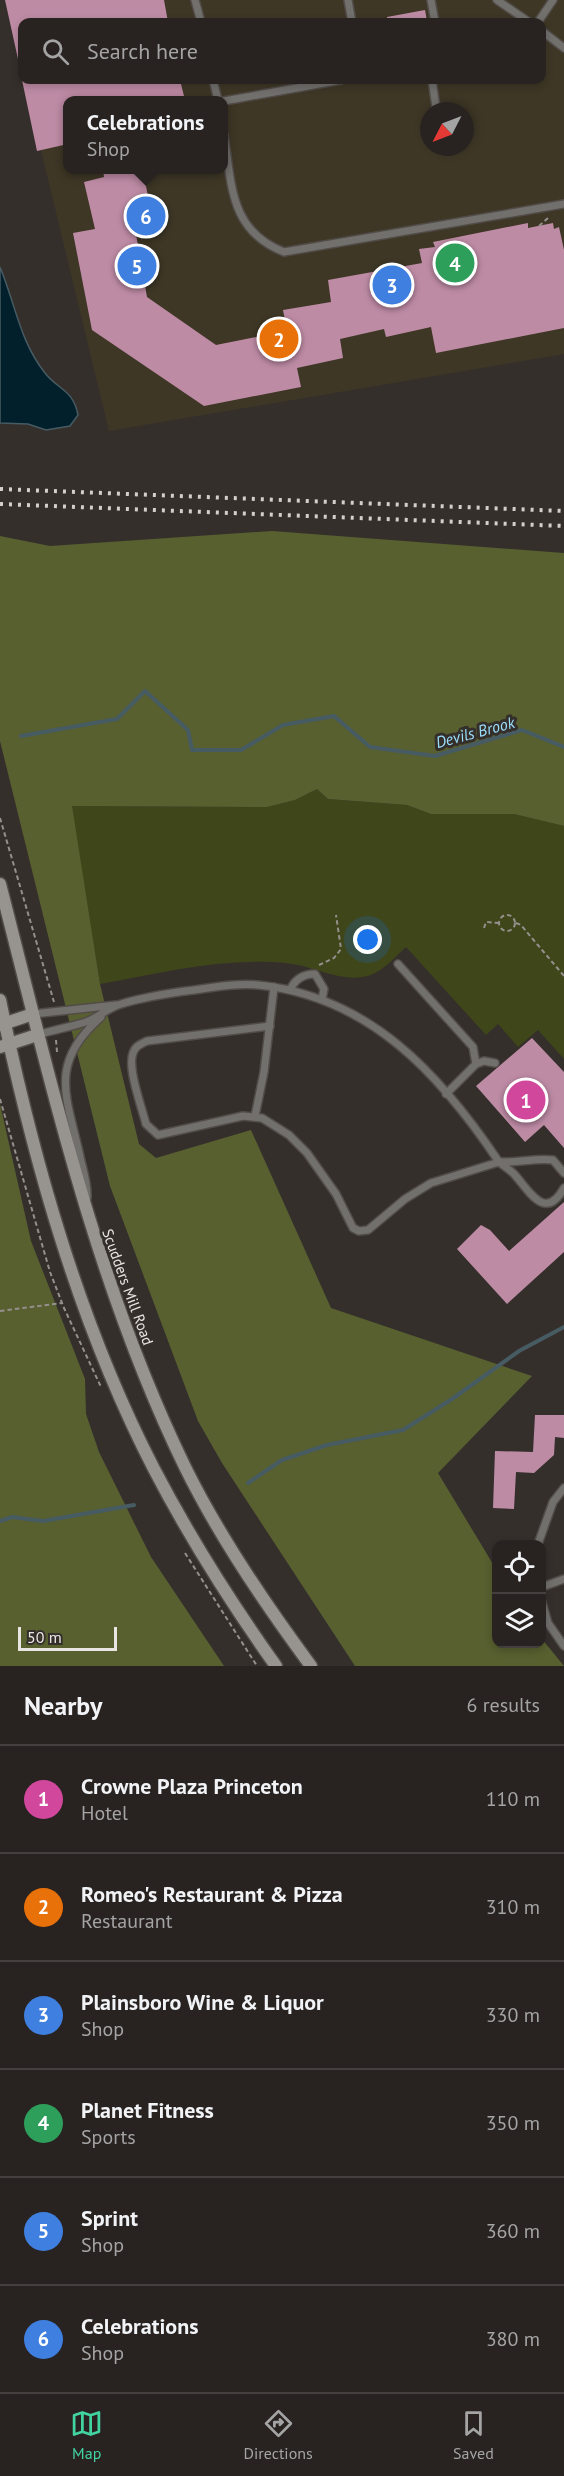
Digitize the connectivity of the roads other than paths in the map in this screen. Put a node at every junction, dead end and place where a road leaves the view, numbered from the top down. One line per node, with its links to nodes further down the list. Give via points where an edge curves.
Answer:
1 (195, 0): 6 (lane)
2 (348, 0): 7 (lane)
3 (431, 0): 8 (lane)
4 (497, 0): 9 (lane)
5 (553, 0): 10 (lane)
6 (200, 18)
7 (351, 18)
8 (434, 18)
9 (523, 18)
10 (541, 18)
11 (546, 34): 12 (lane)
12 (564, 48)
13 (319, 84): 15 (lane)
14 (433, 84): 16 (lane)
15 (228, 100)
16 (435, 102)
17 (228, 157): 18 (lane, via 238,212 256,238 284,252)
18 (564, 204)
19 (0, 884): 26 (main road, Scudders Mill Road)
20 (398, 964): 32 (lane, via 473,1047)
21 (274, 987): 22 (lane); 25 (lane, via 231,985); 28 (lane)
22 (290, 990): 23 (lane); 23 (lane, via 299,978 315,974 324,988)
23 (322, 999): 33 (lane, via 372,1024 400,1046)
24 (0, 1000): 27 (main road)
25 (118, 1005): 26 (lane); 29 (lane, via 88,1021); 38 (lane, via 79,1039 66,1069 65,1081 88,1194)
26 (33, 1014): 27 (main road); 29 (main road, Scudders Mill Road)
27 (2, 1024): 30 (main road)
28 (270, 1026): 34 (lane); 34 (lane, via 147,1041 133,1052 134,1076 146,1124 152,1132 158,1135)
29 (37, 1035): 30 (main road); 38 (main road, Scudders Mill Road)
30 (5, 1046): 45 (main road, via 64,1250 98,1345 153,1467 181,1518)
31 (495, 1063): 32 (lane)
32 (476, 1064): 33 (lane)
33 (446, 1094): 35 (lane)
34 (255, 1116): 35 (lane, via 289,1135 307,1153 336,1194 353,1228 359,1231 368,1230 405,1198 431,1183)
35 (499, 1162): 36 (lane, via 553,1160); 37 (lane, via 514,1174 532,1199 542,1203 560,1196)
36 (564, 1173)
37 (564, 1188)
38 (85, 1212): 46 (main road, Scudders Mill Road, via 119,1311 185,1467)
39 (564, 1488): 40 (lane, via 553,1502)
40 (540, 1540)
41 (564, 1579): 42 (lane)
42 (546, 1586)
43 (546, 1616): 44 (lane)
44 (564, 1646)
45 (276, 1666)
46 (310, 1666)

